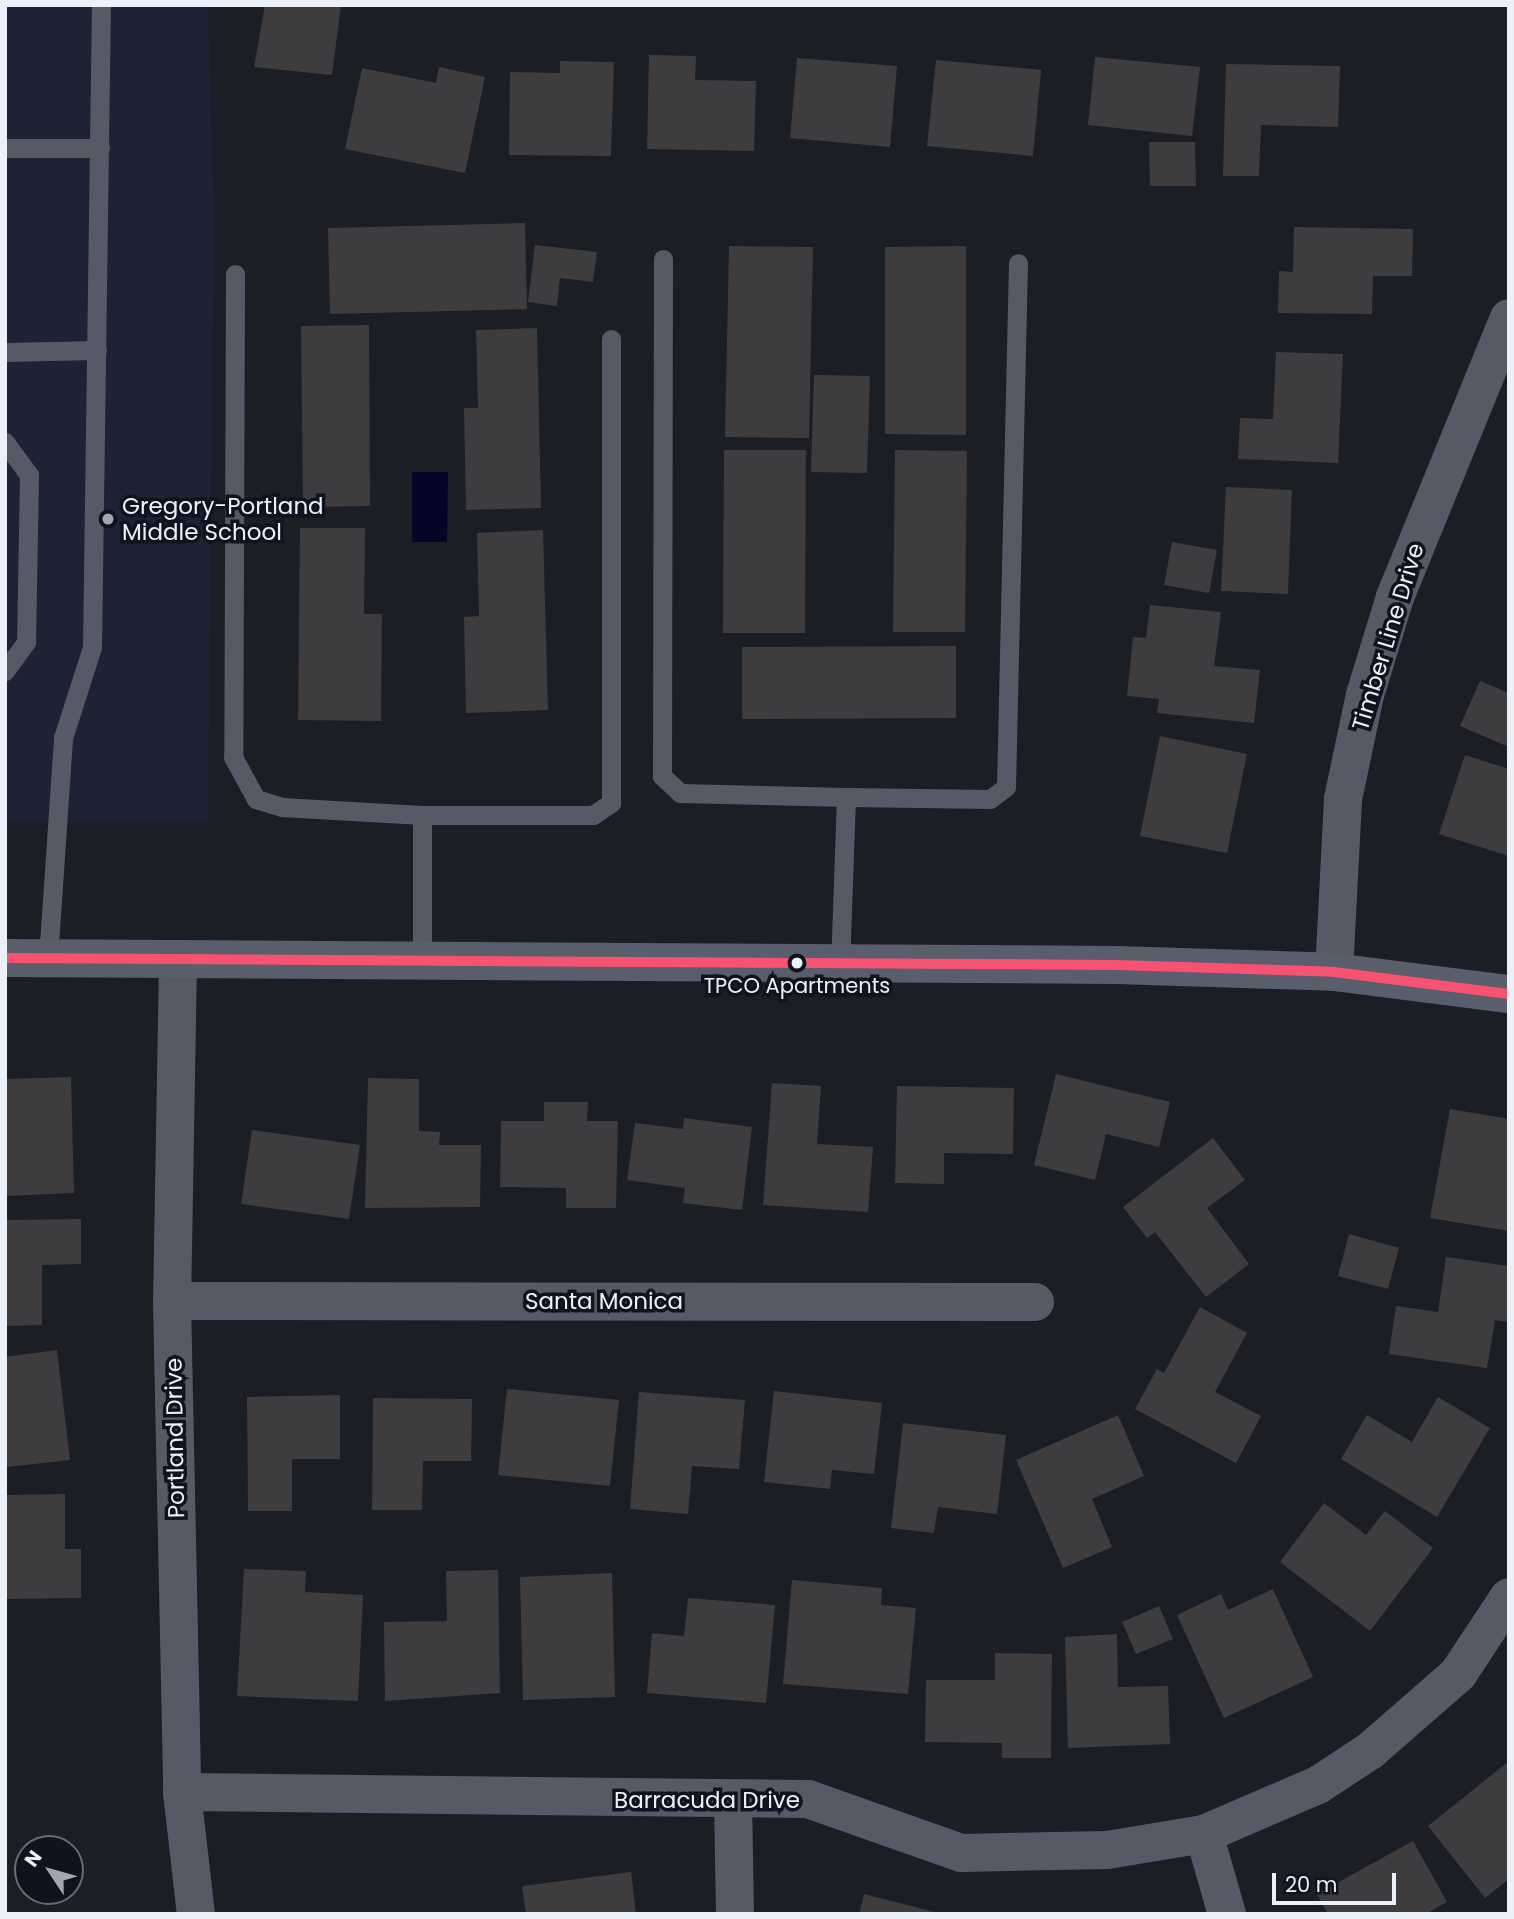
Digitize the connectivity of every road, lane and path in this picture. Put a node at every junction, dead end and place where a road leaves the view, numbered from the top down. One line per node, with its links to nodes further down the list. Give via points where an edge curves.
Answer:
1 (101, 5): 3 (lane)
2 (5, 148): 3 (lane)
3 (100, 148): 9 (lane)
4 (663, 259): 13 (lane, via 662,776 680,793)
5 (1018, 263): 13 (lane, via 1006,787 990,800)
6 (235, 274): 14 (lane, via 233,757 241,782 256,799 282,807)
7 (1509, 318): 20 (street, Timber Line Drive, via 1395,597 1365,695 1343,799)
8 (611, 339): 14 (lane, via 611,803 593,815)
9 (97, 350): 10 (lane); 17 (lane, via 92,647 63,738)
10 (5, 352)
11 (5, 442): 12 (lane, via 29,475 26,642)
12 (5, 671)
13 (846, 797): 19 (lane)
14 (422, 815): 15 (lane)
15 (422, 957): 18 (main road); 19 (main road)
16 (5, 958): 17 (main road)
17 (48, 958): 18 (main road)
18 (178, 962): 22 (street, Portland Drive)
19 (840, 968): 20 (main road, via 1117,965)
20 (1334, 972): 21 (main road)
21 (1509, 994)
22 (172, 1301): 23 (street, Santa Monica); 25 (street, Portland Drive)
23 (1035, 1302)
24 (1509, 1597): 27 (street, Barracuda Drive, via 1458,1674 1371,1750 1258,1815)
25 (182, 1792): 26 (street, Barracuda Drive); 28 (street, Portland Drive)
26 (733, 1800): 27 (street, Barracuda Drive, via 808,1799 987,1857 1107,1850); 29 (street)
27 (1204, 1834): 30 (street)
28 (196, 1914)
29 (735, 1914)
30 (1227, 1914)

